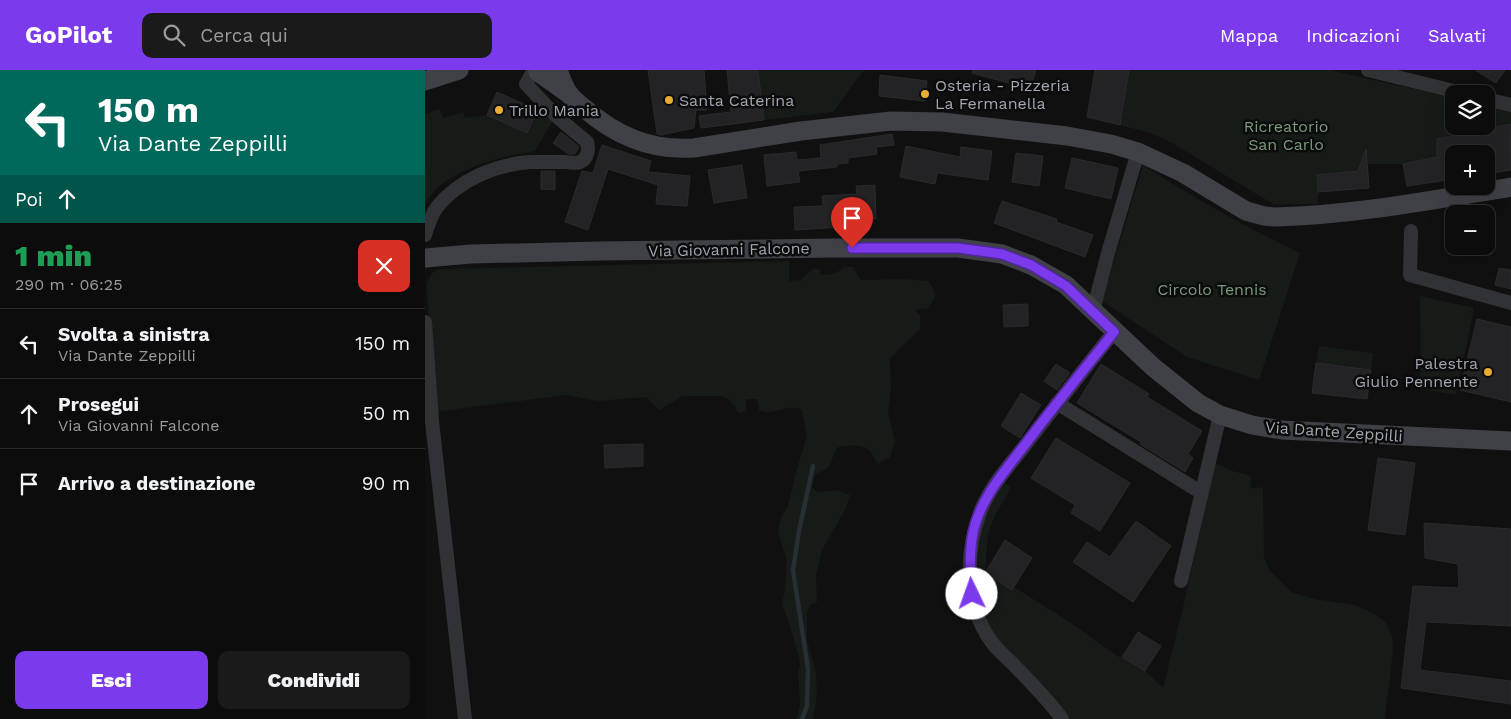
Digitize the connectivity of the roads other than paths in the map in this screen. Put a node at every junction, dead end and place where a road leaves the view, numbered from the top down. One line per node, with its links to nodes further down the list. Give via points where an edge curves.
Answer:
1 (459, 70): 5 (main road)
2 (558, 70): 7 (main road)
3 (1368, 70): 6 (street)
4 (533, 74): 7 (main road); 13 (street, via 556,116 587,142 586,157 580,162 511,165 463,183 435,209)
5 (425, 81)
6 (1445, 89)
7 (570, 95): 10 (main road, via 611,128 646,144 671,149 891,121 942,122 1067,136)
8 (1495, 101): 9 (street)
9 (1511, 105)
10 (1138, 152): 11 (main road, via 1183,173 1246,210 1265,216 1374,208); 17 (street)
11 (1511, 187)
12 (1411, 231): 16 (street, via 1410,275)
13 (425, 236)
14 (425, 258): 15 (main road, Via Giovanni Falcone, via 599,251 949,248 1002,254)
15 (1031, 265): 17 (main road, Via Dante Zeppilli, via 1066,286)
16 (1511, 303)
17 (1093, 311): 19 (main road, Via Dante Zeppilli)
18 (425, 322): 25 (street, via 431,415)
19 (1114, 332): 20 (street); 21 (main road, Via Dante Zeppilli, via 1198,403)
20 (1057, 403): 23 (street); 26 (street, via 999,478 981,508 973,532 970,577 978,617 991,641 1042,693)
21 (1220, 415): 22 (main road, Via Dante Zeppilli, via 1282,430); 23 (street)
22 (1511, 441)
23 (1202, 493): 24 (street)
24 (1181, 581)
25 (465, 719)
26 (1062, 719)

